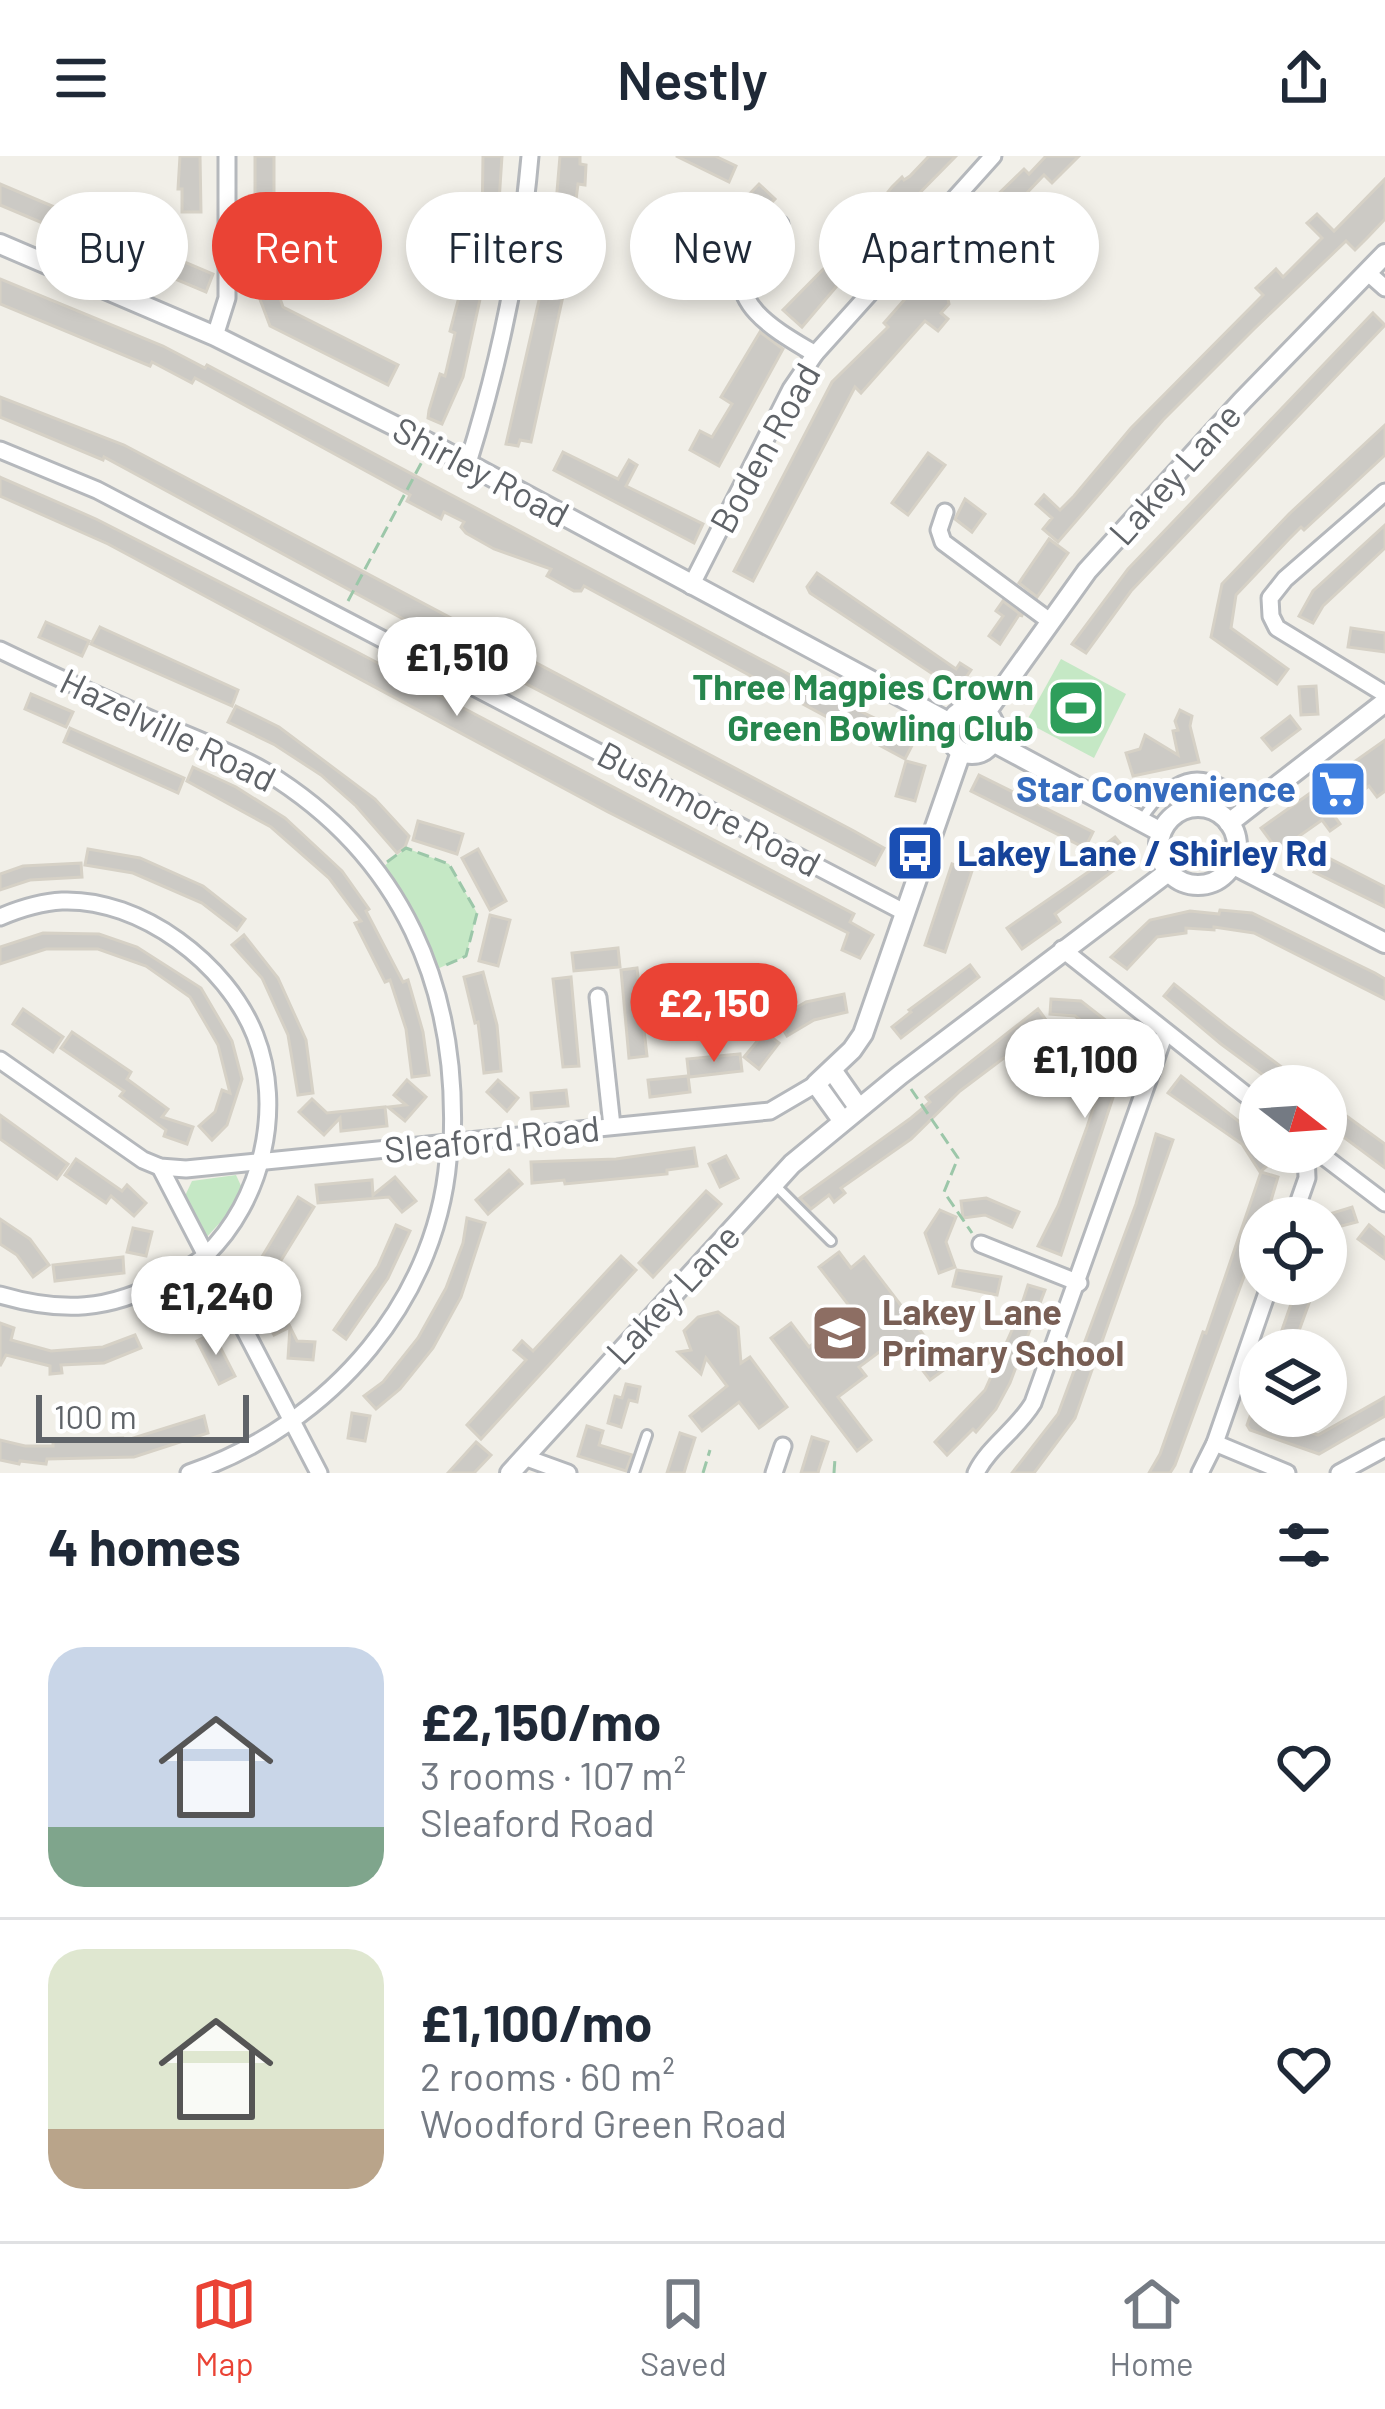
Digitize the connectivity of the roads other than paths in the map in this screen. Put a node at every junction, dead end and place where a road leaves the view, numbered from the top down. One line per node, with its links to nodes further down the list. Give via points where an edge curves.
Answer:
1 (227, 156): 9 (street, via 227,298)
2 (530, 156): 12 (street, via 516,268)
3 (983, 160): 10 (street, Boden Road)
4 (0, 244): 9 (street, Shirley Road)
5 (1385, 254): 6 (street, Lakey Lane)
6 (1366, 272): 7 (street); 16 (street, Lakey Lane, via 1087,571)
7 (1385, 288)
8 (748, 300): 10 (street)
9 (215, 336): 12 (street, Shirley Road)
10 (815, 354): 15 (street, Boden Road)
11 (0, 450): 29 (street, Bushmore Road, via 97,490)
12 (468, 464): 15 (street, Shirley Road)
13 (1385, 492): 18 (street, via 1270,598 1277,628)
14 (945, 512): 16 (street, via 943,542)
15 (691, 586): 20 (street, Shirley Road)
16 (1051, 622): 19 (street, Lakey Lane)
17 (0, 650): 42 (street, Hazelville Road, via 266,772 337,826 375,870 430,971 453,1064)
18 (1385, 698): 23 (street)
19 (986, 712): 20 (street, via 965,709); 21 (street)
20 (950, 723): 22 (street)
21 (993, 742): 22 (street, via 982,752); 24 (street)
22 (961, 752): 29 (street)
23 (1251, 806): 24 (lane, via 1222,780 1204,777 1168,787); 25 (street)
24 (1140, 821): 26 (street)
25 (1229, 823): 26 (street, via 1212,809 1192,807); 27 (street)
26 (1161, 832): 28 (street)
27 (1232, 864): 28 (street, via 1196,885); 31 (street)
28 (1168, 872): 32 (street, Lakey Lane)
29 (904, 912): 36 (street, via 863,1034)
30 (0, 917): 43 (street, via 64,901 105,908 145,921 208,968 235,998 258,1046 267,1114)
31 (1385, 943)
32 (1062, 949): 34 (street); 39 (street, Lakey Lane)
33 (598, 997): 41 (street)
34 (1166, 1033): 38 (street); 51 (street)
35 (0, 1060): 44 (street)
36 (832, 1070): 37 (street); 39 (street)
37 (816, 1084): 40 (street); 41 (street, Sleaford Road, via 770,1111)
38 (1239, 1090)
39 (859, 1107): 40 (street, Lakey Lane)
40 (842, 1120): 46 (street, Lakey Lane)
41 (612, 1126): 42 (street, Sleaford Road)
42 (450, 1144): 43 (street, Sleaford Road); 54 (street, Hazelville Road, via 436,1224 400,1306 354,1369)
43 (262, 1163): 44 (street, Sleaford Road); 50 (street)
44 (160, 1167): 50 (street)
45 (1346, 1173): 47 (street)
46 (774, 1184): 48 (lane); 59 (street, Lakey Lane)
47 (1385, 1203)
48 (832, 1241)
49 (981, 1244): 51 (street)
50 (204, 1257): 52 (street, via 145,1291 98,1306 49,1308); 54 (street)
51 (1078, 1283): 65 (street, via 1033,1403)
52 (0, 1295)
53 (1263, 1305): 56 (street)
54 (292, 1422): 60 (street, Hazelville Road); 61 (street)
55 (647, 1435): 63 (lane)
56 (1215, 1443): 66 (street); 67 (street)
57 (783, 1446): 64 (street)
58 (1385, 1448): 68 (street)
59 (517, 1465): 62 (street)
60 (189, 1473)
61 (319, 1473)
62 (568, 1473)
63 (634, 1473)
64 (774, 1473)
65 (976, 1473)
66 (1200, 1473)
67 (1287, 1473)
68 (1340, 1473)

